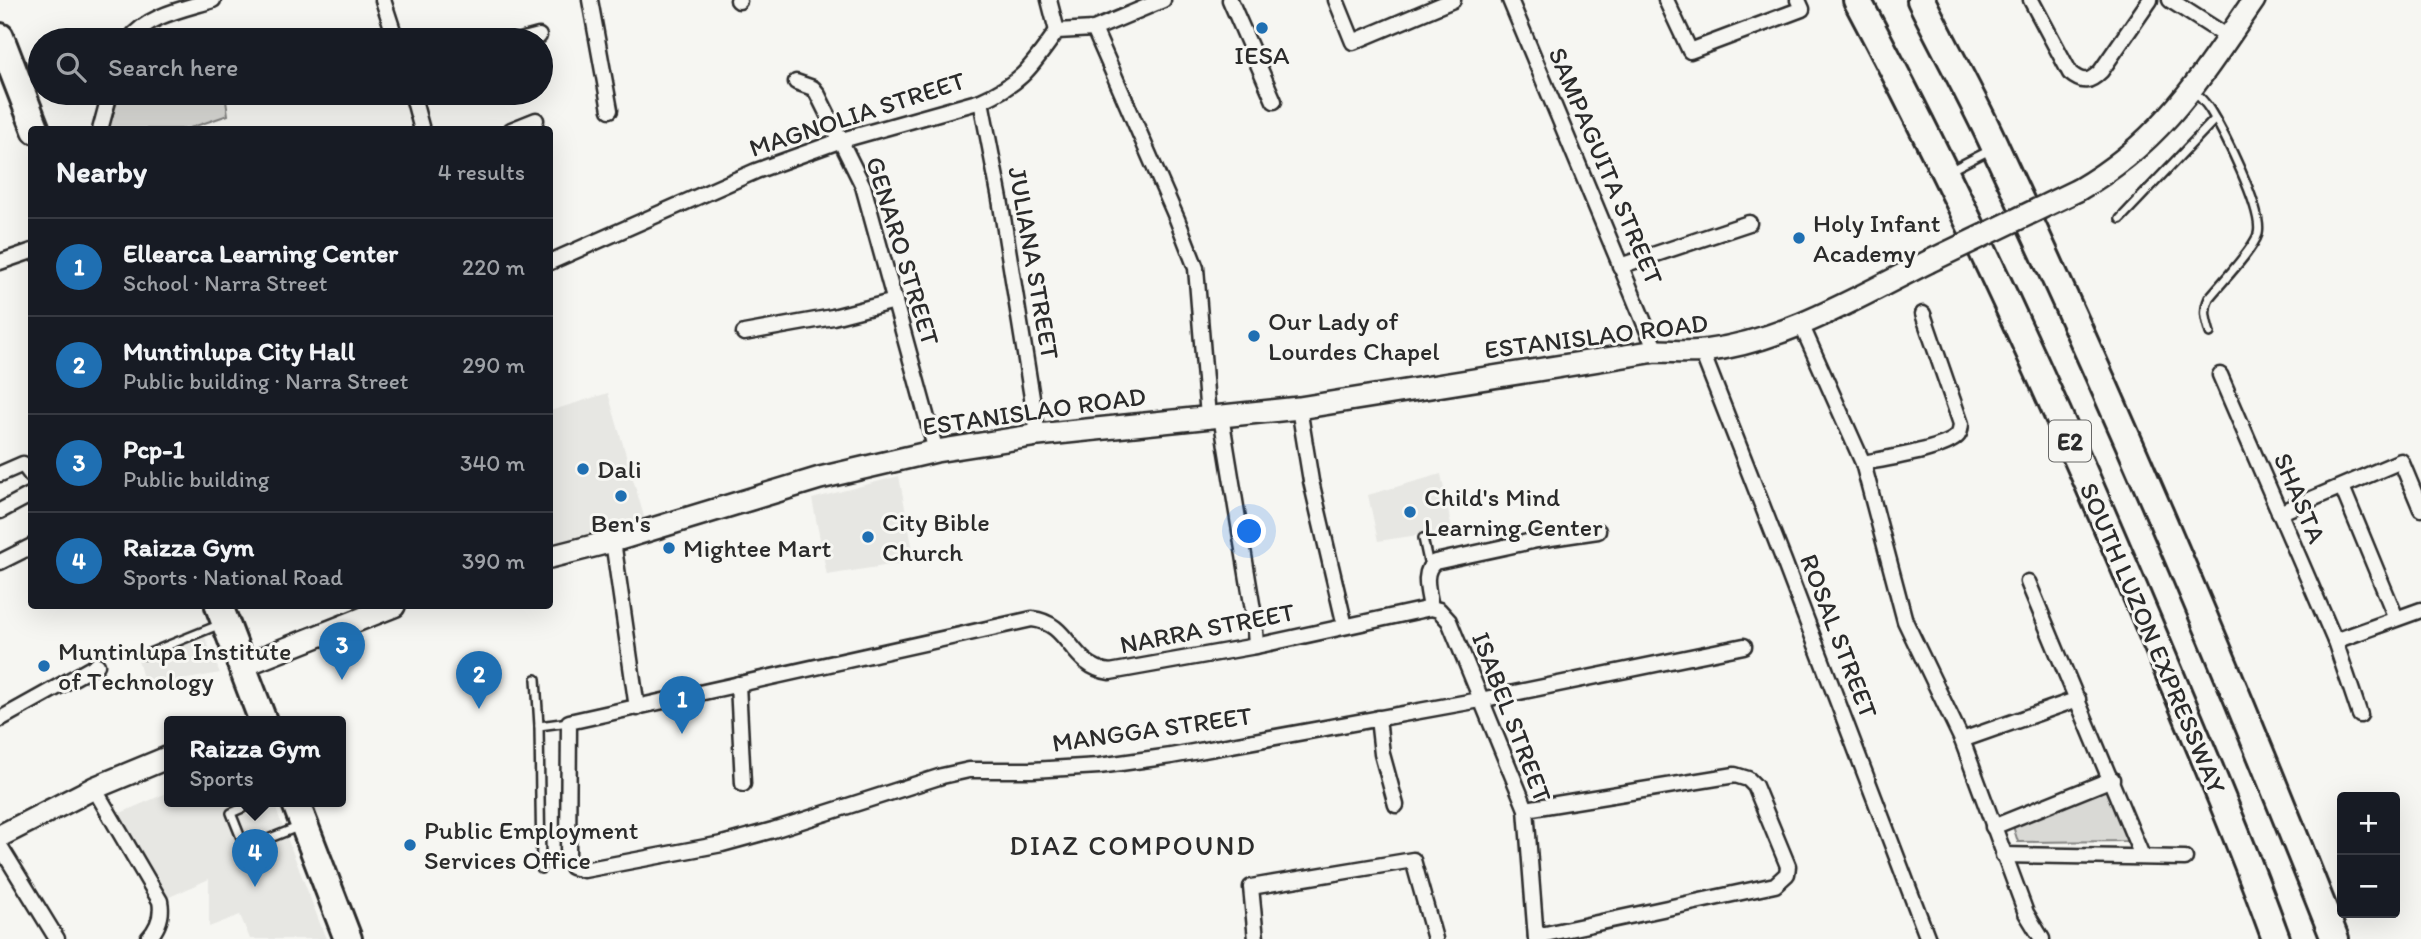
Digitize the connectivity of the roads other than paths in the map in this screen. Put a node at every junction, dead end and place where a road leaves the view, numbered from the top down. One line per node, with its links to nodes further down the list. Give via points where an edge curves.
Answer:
1 (212, 0): 19 (street)
2 (383, 0): 20 (street)
3 (590, 0): 32 (street)
4 (1049, 0): 23 (street)
5 (1163, 0): 21 (street)
6 (1230, 0): 29 (street)
7 (1335, 0): 8 (street, via 1353,42)
8 (1453, 0)
9 (1510, 0): 47 (street, SAMPAGUITA STREET)
10 (1666, 0): 11 (street, via 1690,51 1802,9)
11 (1798, 0)
12 (1857, 0): 41 (highway, SOUTH LUZON EXPRESSWAY / E2)
13 (1921, 0): 22 (highway, SOUTH LUZON EXPRESSWAY / E2)
14 (1930, 0): 22 (highway)
15 (2031, 0): 16 (street, via 2070,73 2085,81 2101,71)
16 (2150, 0)
17 (2170, 0): 25 (street)
18 (2254, 0): 25 (street, ESTANISLAO ROAD)
19 (142, 28)
20 (392, 28)
21 (1094, 29): 23 (street); 57 (street, via 1196,268)
22 (1936, 30): 40 (highway, SOUTH LUZON EXPRESSWAY / E2)
23 (1057, 31): 28 (street, MAGNOLIA STREET, via 1027,74)
24 (0, 37): 35 (highway, via 13,81)
25 (2228, 37): 27 (street, ESTANISLAO ROAD)
26 (796, 82): 39 (street, GENARO STREET, via 814,88)
27 (2192, 90): 33 (lane); 50 (street, ESTANISLAO ROAD, bridge, via 2132,154 2104,175)
28 (981, 101): 39 (street, MAGNOLIA STREET); 58 (street, JULIANA STREET)
29 (1274, 101)
30 (107, 105): 36 (street)
31 (415, 105): 37 (street)
32 (610, 110)
33 (2215, 119): 42 (lane); 52 (lane, via 2259,220 2252,245 2205,307)
34 (536, 120): 38 (street)
35 (34, 126)
36 (101, 126)
37 (421, 126)
38 (521, 126)
39 (842, 140): 45 (street, MAGNOLIA STREET, via 756,171); 48 (street, GENARO STREET, via 863,186)
40 (1996, 148): 41 (lane); 124 (highway, SOUTH LUZON EXPRESSWAY / E2, via 2178,556)
41 (1944, 173): 123 (highway, SOUTH LUZON EXPRESSWAY / E2, via 2068,436)
42 (2120, 219)
43 (1749, 223): 47 (street)
44 (28, 252): 46 (street)
45 (553, 261)
46 (0, 262)
47 (1620, 266): 53 (street, SAMPAGUITA STREET)
48 (895, 301): 51 (street); 59 (street, GENARO STREET)
49 (1923, 314): 60 (street, via 1960,431 1941,445)
50 (1801, 324): 54 (street, ESTANISLAO ROAD, via 1746,344); 60 (street)
51 (744, 333)
52 (2210, 333)
53 (1656, 351): 54 (street, ESTANISLAO ROAD); 56 (street, ESTANISLAO ROAD)
54 (1702, 352): 121 (street, ROSAL STREET)
55 (2220, 375): 67 (street, SHASTA)
56 (1299, 408): 57 (street, ESTANISLAO ROAD); 81 (street)
57 (1215, 416): 58 (street, ESTANISLAO ROAD); 83 (street)
58 (1038, 435): 59 (street, ESTANISLAO ROAD)
59 (936, 451): 70 (street, ESTANISLAO ROAD, via 820,478)
60 (1863, 463): 99 (street, via 1905,621)
61 (28, 471): 62 (street, via 23,464)
62 (0, 474)
63 (2342, 487): 65 (street, via 2401,461); 67 (street); 80 (street)
64 (28, 496): 66 (street)
65 (2421, 509)
66 (0, 511)
67 (2280, 513): 82 (street, SHASTA)
68 (1598, 531): 74 (street, via 1443,559)
69 (1423, 538): 74 (lane)
70 (613, 541): 72 (street, ESTANISLAO ROAD); 92 (street)
71 (28, 548): 73 (street)
72 (553, 556)
73 (0, 562)
74 (1429, 566): 76 (street)
75 (2028, 582): 90 (street)
76 (1431, 608): 81 (street, NARRA STREET); 91 (street, ISABEL STREET, via 1449,621)
77 (386, 609): 87 (street)
78 (2421, 611): 80 (street)
79 (222, 614): 85 (lane); 87 (highway)
80 (2396, 618): 82 (street)
81 (1345, 626): 83 (street, NARRA STREET)
82 (2335, 641): 93 (street, SHASTA)
83 (1256, 646): 89 (street, NARRA STREET, via 1110,672 1086,664 1056,628 1045,620 1032,619)
84 (1744, 646): 91 (street, MANGGA STREET)
85 (144, 655)
86 (97, 666): 96 (street)
87 (242, 666): 94 (highway)
88 (536, 679): 98 (lane)
89 (738, 684): 92 (street, NARRA STREET); 102 (street)
90 (2078, 699): 99 (street); 101 (street)
91 (1480, 700): 95 (street, MANGGA STREET); 106 (street, ISABEL STREET)
92 (637, 708): 97 (street, NARRA STREET)
93 (2361, 715)
94 (261, 716)
95 (1378, 718): 97 (street, MANGGA STREET, via 1099,766 969,770 722,844 584,870 572,867 568,858); 104 (street)
96 (0, 719)
97 (569, 722): 98 (lane)
98 (539, 726): 114 (lane)
99 (1962, 740): 108 (street)
100 (164, 759): 103 (street)
101 (2112, 779): 108 (street); 112 (street)
102 (743, 784)
103 (94, 788): 109 (street); 115 (street, via 160,901 162,910)
104 (1396, 805)
105 (244, 807): 107 (lane, via 230,813 245,848)
106 (1526, 809): 116 (street, ISABEL STREET); 116 (street, via 1743,776 1755,786 1788,866 1787,874 1775,885)
107 (300, 813): 118 (highway)
108 (1993, 827): 111 (street)
109 (0, 836)
110 (0, 846): 117 (street)
111 (2003, 855): 112 (street); 122 (street, via 2026,913)
112 (2143, 856): 113 (street)
113 (2185, 858)
114 (541, 869)
115 (152, 934)
116 (1536, 938)
117 (57, 939)
118 (348, 939)
119 (1256, 939): 120 (street, via 1251,887 1413,860)
120 (1435, 939)
121 (1928, 939)
122 (2042, 939)
123 (2276, 939)
124 (2335, 939)

